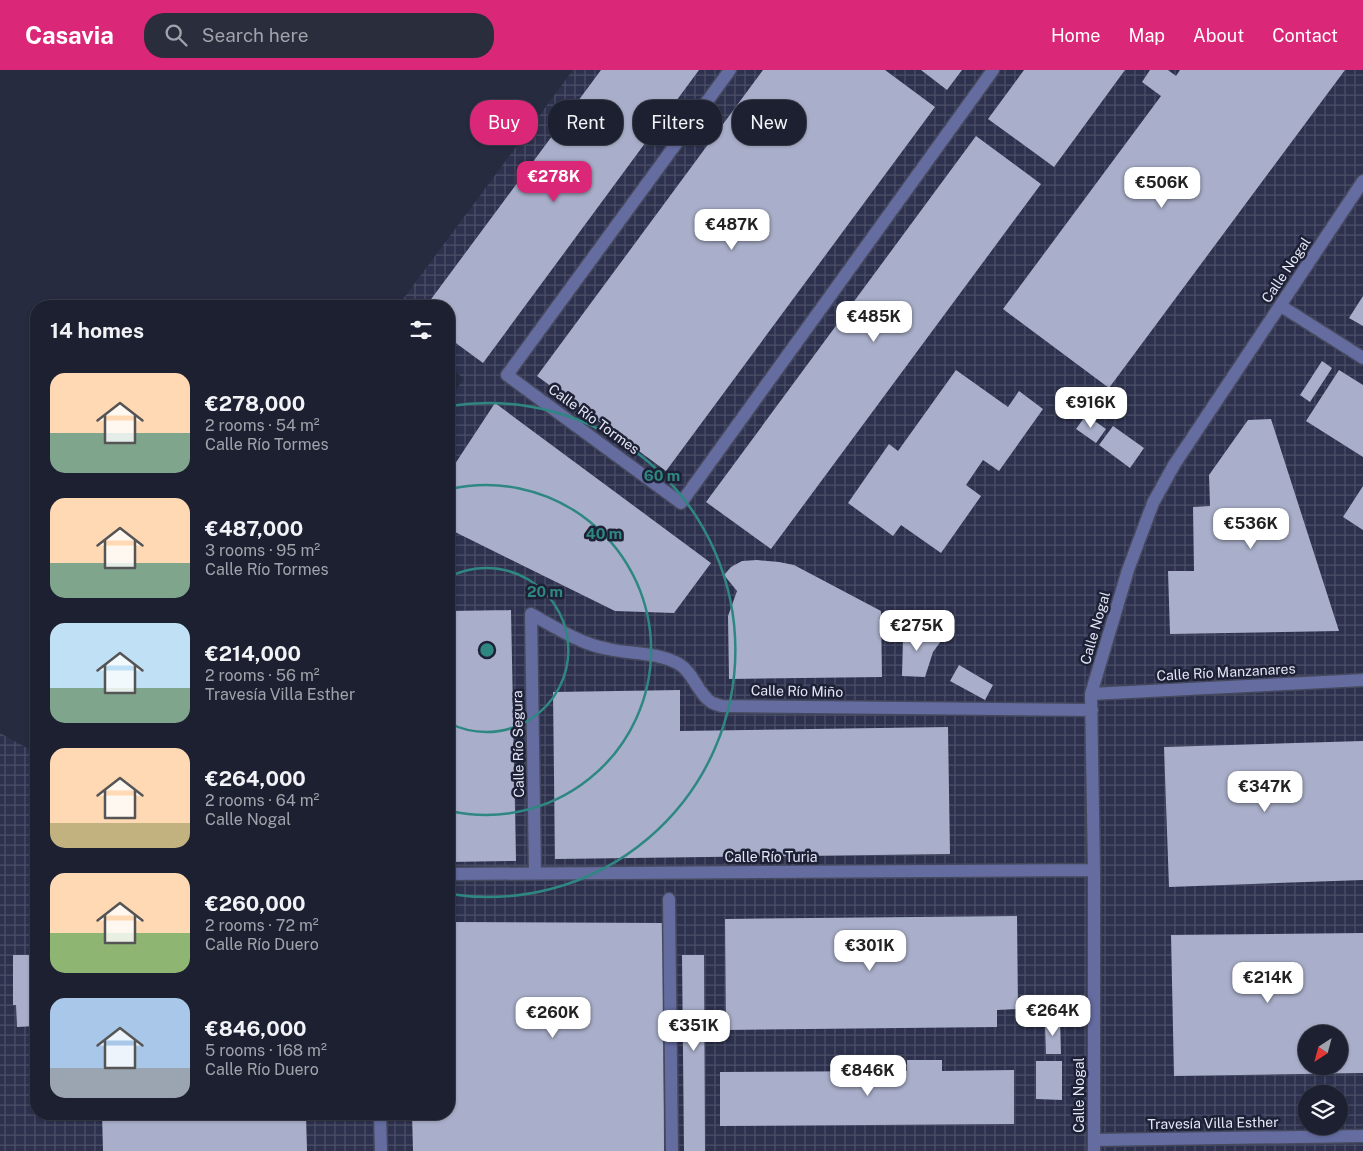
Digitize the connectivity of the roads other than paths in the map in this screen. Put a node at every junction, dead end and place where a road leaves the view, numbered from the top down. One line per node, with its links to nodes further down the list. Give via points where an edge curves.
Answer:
1 (730, 70): 2 (street, Calle Río Tormes, via 507,374 682,503)
2 (993, 70)
3 (1363, 182): 4 (street, Calle Nogal)
4 (1281, 306): 5 (street); 8 (street, Calle Nogal, via 1174,464 1154,503 1128,570)
5 (1363, 358)
6 (531, 614): 9 (street, Calle Río Miño, via 590,644 647,654 681,665 703,695 722,706); 11 (street, Calle Río Segura)
7 (1363, 680): 8 (street, Calle Río Manzanares)
8 (1091, 694): 9 (street, Calle Nogal)
9 (1092, 710): 10 (street, Calle Nogal)
10 (1094, 870): 11 (street, Calle Río Turia); 16 (street, Calle Nogal)
11 (535, 873): 12 (street, Calle Río Turia)
12 (455, 874)
13 (669, 899): 18 (street)
14 (380, 1120): 17 (street)
15 (1363, 1136): 16 (street, Travesía Villa Esther)
16 (1094, 1145)
17 (380, 1151)
18 (672, 1151)

